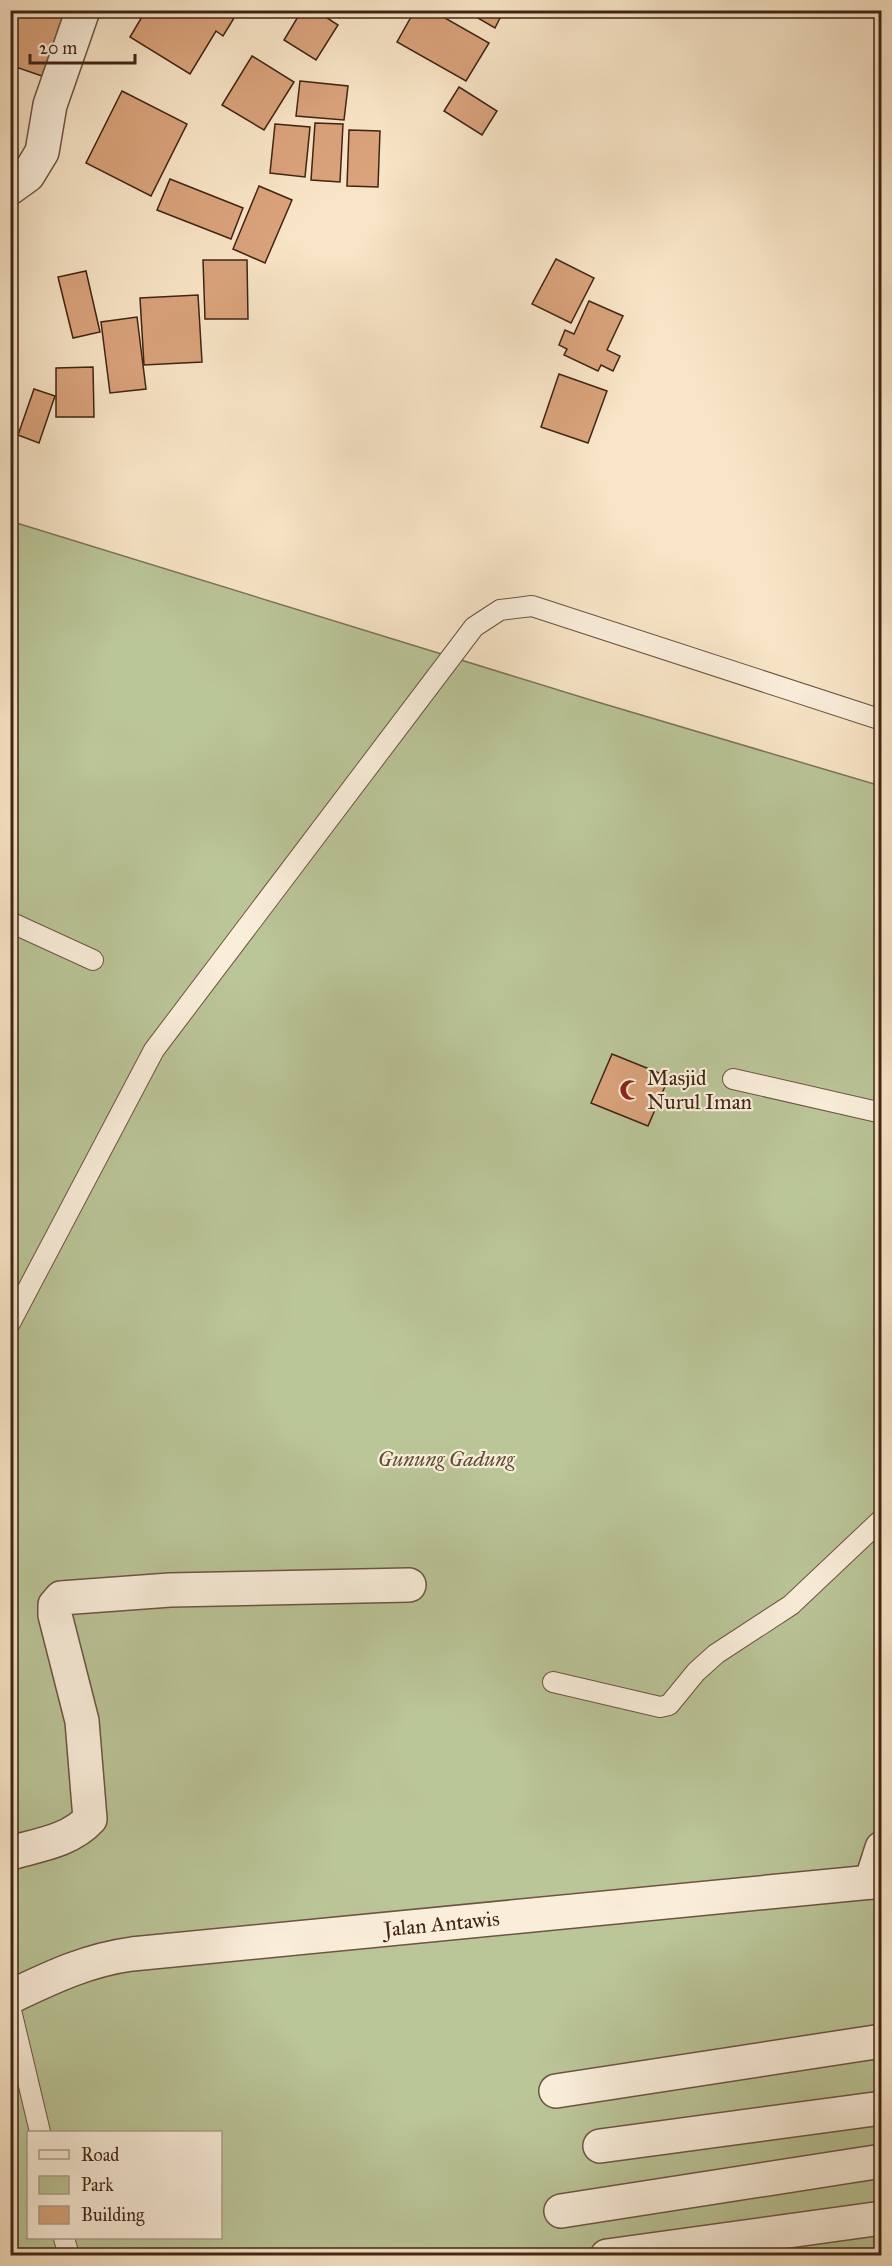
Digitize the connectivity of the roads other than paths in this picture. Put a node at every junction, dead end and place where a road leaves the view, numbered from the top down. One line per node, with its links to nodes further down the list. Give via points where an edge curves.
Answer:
1 (83, 10): 2 (street, via 50,105 42,152 28,175)
2 (10, 188)
3 (882, 720): 8 (lane, via 532,606 500,610 474,627 154,1050)
4 (10, 921): 5 (lane)
5 (93, 960)
6 (733, 1079): 7 (lane)
7 (882, 1113)
8 (10, 1323)
9 (882, 1519): 11 (lane, via 791,1605 716,1654 669,1705 660,1707)
10 (409, 1585): 13 (street, via 170,1590 61,1598 55,1605 55,1615 82,1721 90,1819 65,1837)
11 (553, 1682)
12 (882, 1848): 14 (street)
13 (10, 1852)
14 (876, 1881): 15 (street, Jalan Antawis, via 107,1957)
15 (10, 1997)
16 (10, 2006): 20 (lane)
17 (882, 2041): 18 (street)
18 (556, 2091)
19 (882, 2108): 21 (street)
20 (40, 2131)
21 (600, 2145)
22 (882, 2161): 23 (street)
23 (561, 2211)
24 (882, 2218): 27 (street)
25 (64, 2239): 26 (lane)
26 (69, 2256)
27 (607, 2256)

